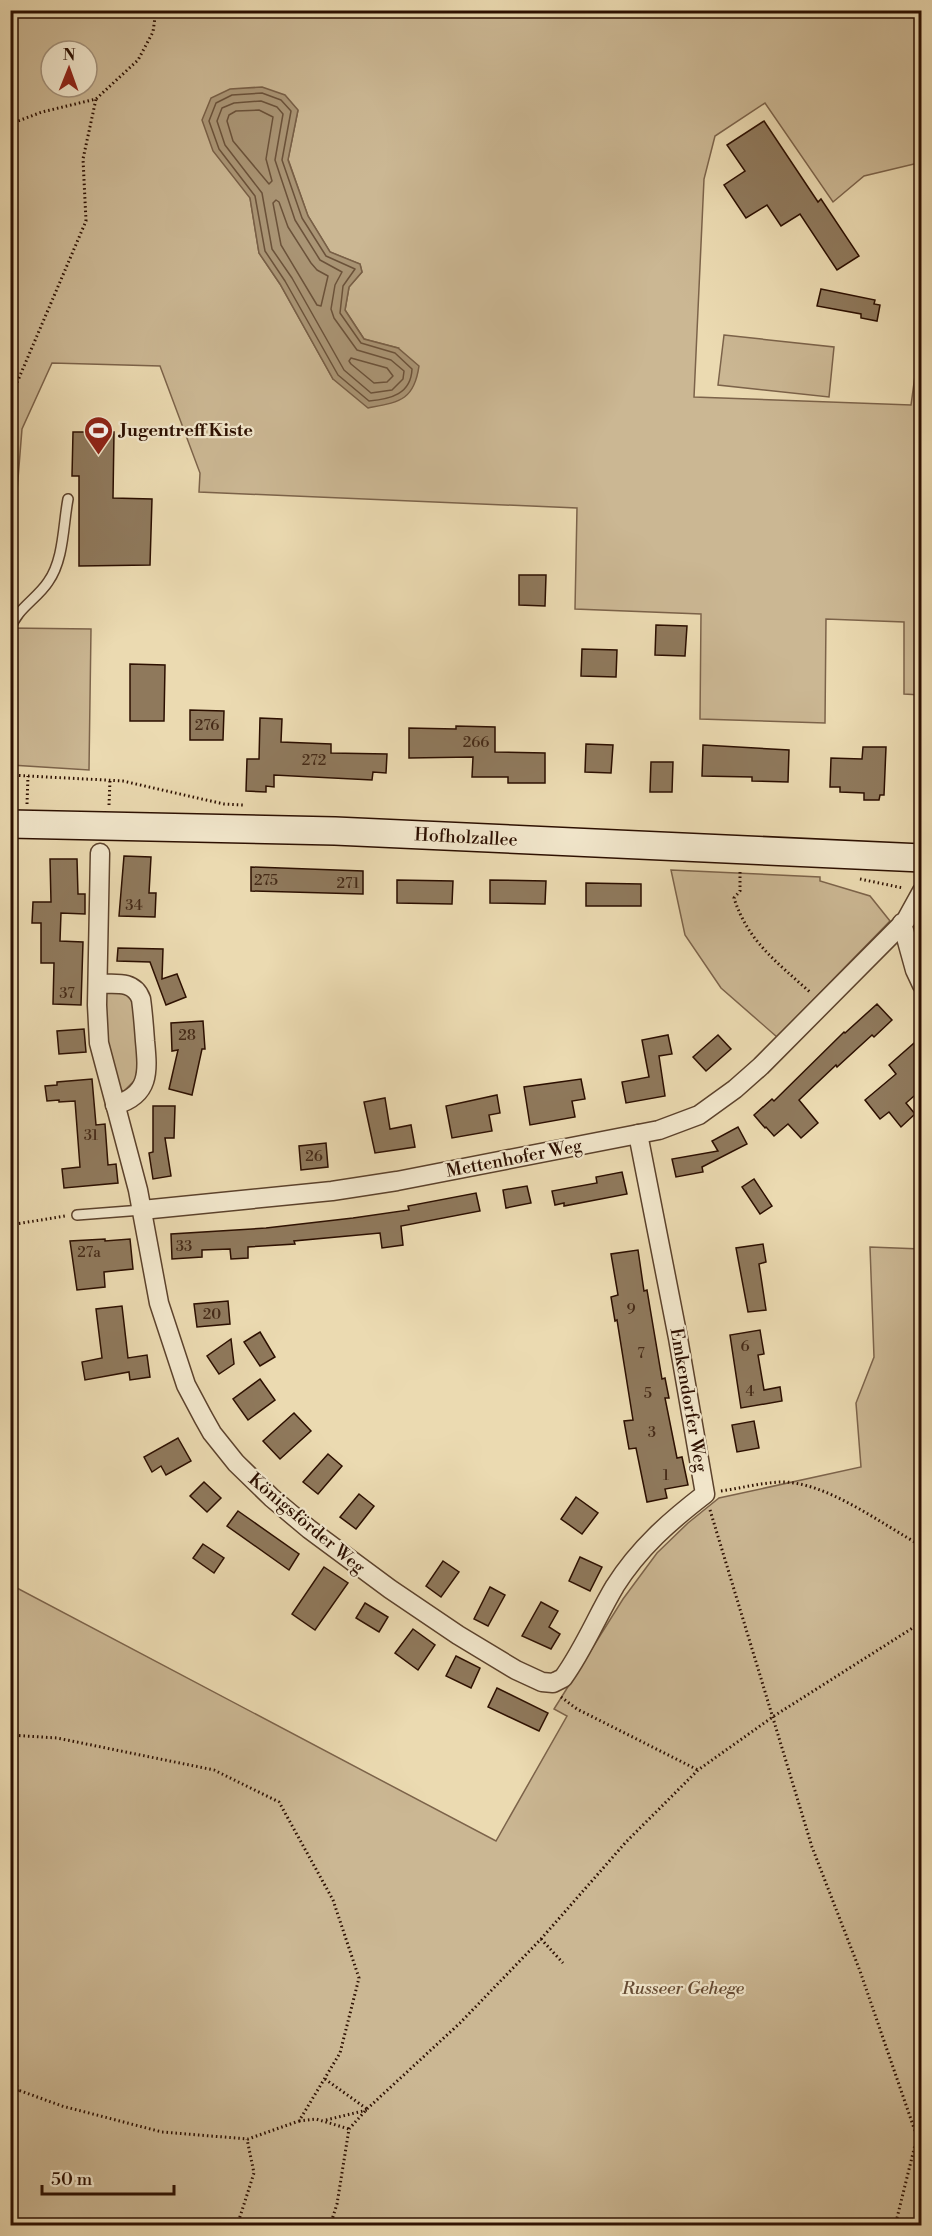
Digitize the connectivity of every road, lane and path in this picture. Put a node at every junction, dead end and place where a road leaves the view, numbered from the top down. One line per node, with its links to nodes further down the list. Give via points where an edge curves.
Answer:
1 (156, 10): 2 (path, via 153,32 138,60)
2 (99, 96)
3 (96, 99): 4 (path); 5 (path, via 83,159 86,221)
4 (10, 124)
5 (10, 399)
6 (68, 499): 7 (lane, via 54,571 21,610)
7 (10, 630)
8 (10, 775): 9 (path, via 123,781 224,804)
9 (253, 806)
10 (10, 824): 12 (street, Hofholzallee, via 335,831)
11 (100, 853): 16 (street, Königsförder Weg)
12 (921, 858)
13 (740, 873): 18 (path, via 740,891 734,898 746,926 758,944)
14 (921, 891): 15 (street, Mettenhofer Weg)
15 (902, 923): 17 (street); 18 (street, Mettenhofer Weg)
16 (98, 984): 19 (street, Königsförder Weg, via 99,1043); 19 (street, via 129,985 141,999 147,1074 133,1097)
17 (921, 985)
18 (823, 1003): 20 (street, Mettenhofer Weg, via 761,1066 715,1105 678,1123)
19 (115, 1105): 21 (street, Königsförder Weg)
20 (638, 1134): 21 (street, Mettenhofer Weg, via 332,1191); 24 (street, Emkendorfer Weg)
21 (142, 1210): 22 (lane, Mettenhofer Weg); 27 (street, Königsförder Weg, via 159,1303 186,1385 212,1433 236,1463 309,1529 390,1589 516,1670)
22 (77, 1215): 23 (path)
23 (10, 1225)
24 (705, 1494): 25 (path, via 781,1482 810,1486 836,1496); 27 (street, Emkendorfer Weg, via 669,1522 632,1561 563,1678); 28 (path)
25 (921, 1546)
26 (921, 1622): 28 (path)
27 (553, 1683): 30 (path, via 558,1695 577,1709)
28 (774, 1716): 30 (path); 42 (path, via 812,1847)
29 (10, 1735): 34 (path, via 57,1738 214,1770 279,1802 333,1900 359,1978 340,2053)
30 (699, 1770): 31 (path, via 626,1842)
31 (541, 1939): 32 (path); 37 (path, via 460,2023)
32 (563, 1963)
33 (10, 2064): 35 (path)
34 (325, 2078): 37 (path); 39 (path)
35 (18, 2090): 36 (path); 43 (path, via 62,2106 162,2132)
36 (10, 2104)
37 (368, 2109): 38 (path); 40 (path)
38 (325, 2120): 39 (path); 40 (path)
39 (299, 2121): 43 (path)
40 (349, 2129): 45 (path)
41 (921, 2134): 42 (path)
42 (917, 2137): 46 (path)
43 (247, 2139): 44 (path, via 254,2173)
44 (237, 2226)
45 (330, 2226)
46 (895, 2226)

